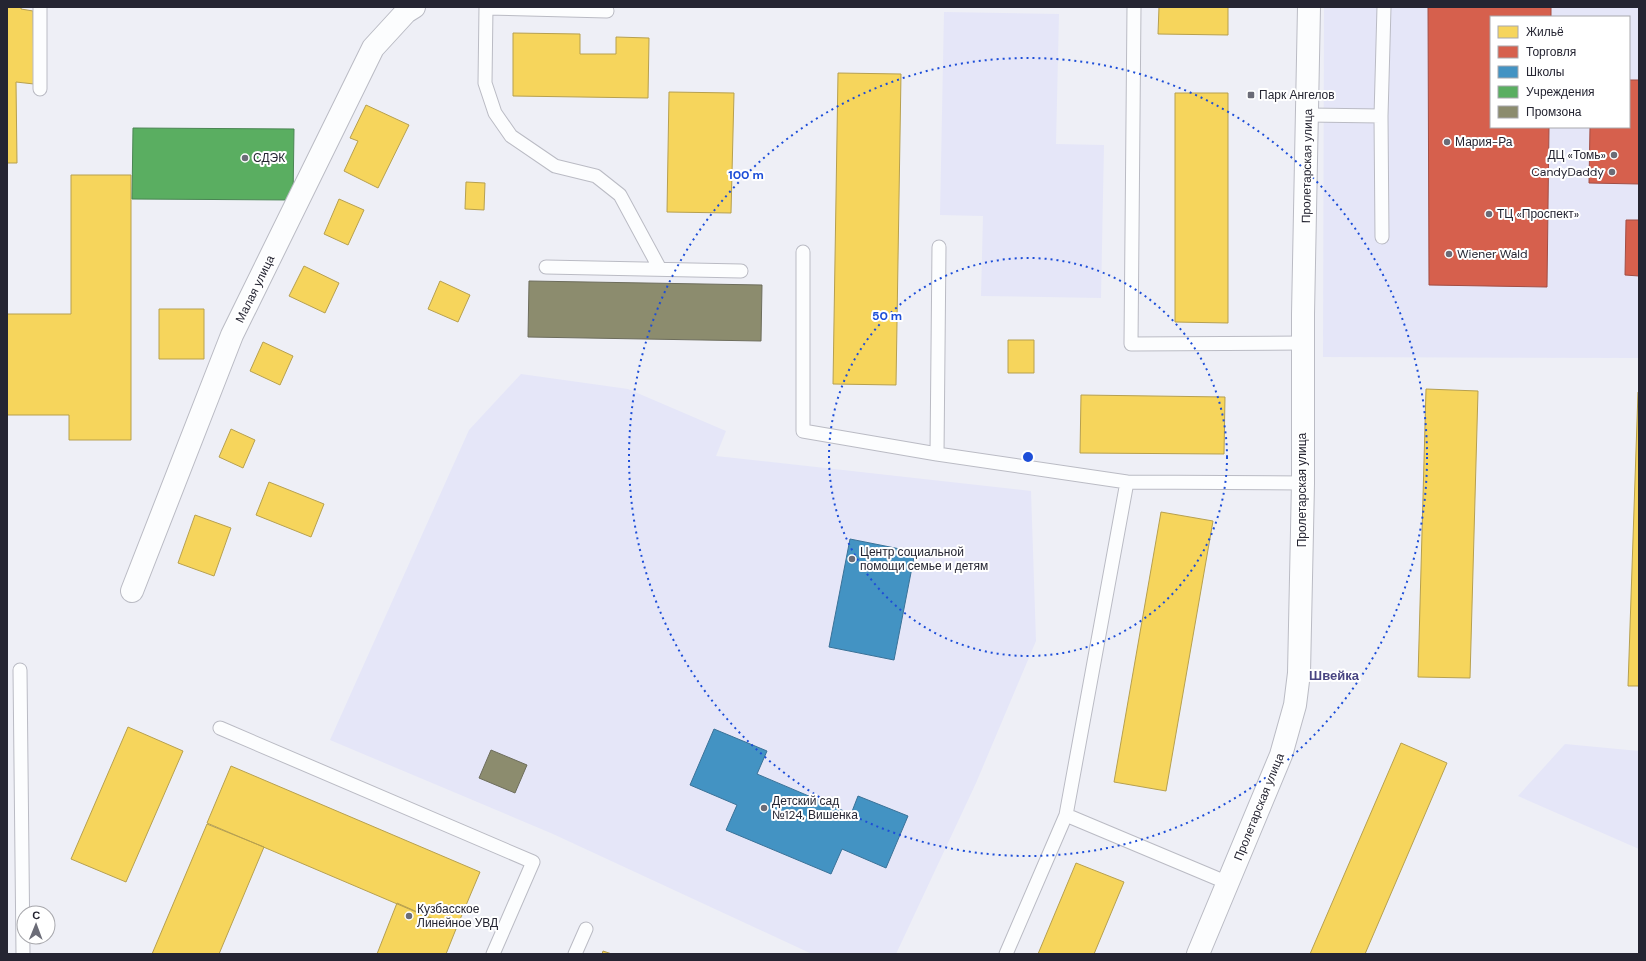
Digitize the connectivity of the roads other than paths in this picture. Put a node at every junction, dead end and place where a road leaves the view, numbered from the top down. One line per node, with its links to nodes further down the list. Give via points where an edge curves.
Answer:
1 (40, 7): 8 (lane)
2 (414, 7): 21 (street, Малая улица, via 406,12 373,48 235,328)
3 (486, 7): 7 (lane); 15 (lane, via 485,83 495,113 511,136 555,166 596,176 620,195)
4 (1134, 7): 17 (lane, via 1131,344)
5 (1309, 7): 9 (street, Пролетарская улица)
6 (1384, 7): 10 (lane)
7 (607, 11)
8 (40, 89)
9 (1308, 115): 10 (lane); 17 (street, Пролетарская улица)
10 (1381, 116): 11 (lane)
11 (1382, 237)
12 (939, 247): 18 (lane)
13 (803, 252): 18 (lane, via 803,431)
14 (546, 267): 15 (lane)
15 (660, 269): 16 (lane)
16 (741, 271)
17 (1303, 343): 20 (street, Пролетарская улица)
18 (937, 454): 19 (lane)
19 (1127, 482): 20 (lane); 24 (lane)
20 (1303, 483): 25 (street, Пролетарская улица, via 1299,673 1295,705 1281,755)
21 (132, 591)
22 (20, 670): 27 (lane)
23 (220, 728): 28 (lane, via 533,862)
24 (1066, 815): 25 (lane); 30 (lane)
25 (1228, 883): 31 (street, Пролетарская улица)
26 (586, 929): 29 (lane)
27 (23, 954)
28 (493, 954)
29 (575, 954)
30 (1006, 954)
31 (1198, 954)

